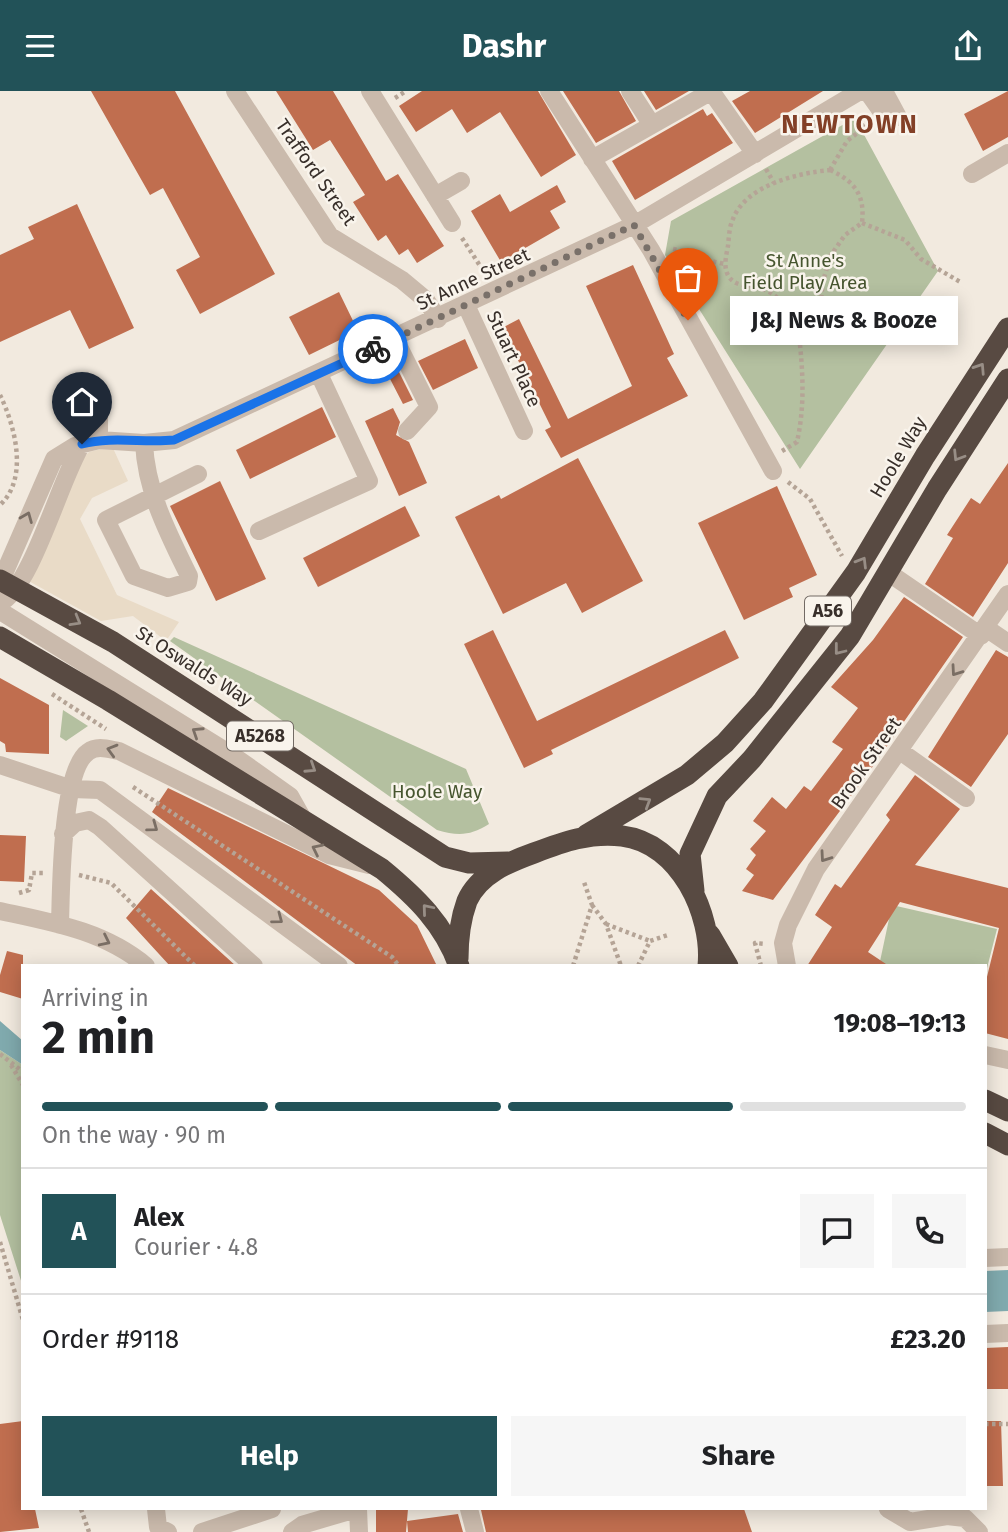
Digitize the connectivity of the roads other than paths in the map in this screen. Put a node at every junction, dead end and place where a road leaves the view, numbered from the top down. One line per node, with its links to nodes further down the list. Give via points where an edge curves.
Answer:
1 (235, 91): 19 (street, Trafford Street, via 330,236 402,280 426,300)
2 (370, 91): 15 (street)
3 (549, 91): 12 (street)
4 (630, 91): 9 (street)
5 (711, 91): 9 (street); 11 (street)
6 (867, 91): 7 (street, via 894,120)
7 (884, 91)
8 (853, 95): 11 (street, St Anne Street)
9 (652, 125): 12 (street)
10 (1008, 153): 13 (street)
11 (755, 154): 17 (street, St Anne Street)
12 (592, 159): 17 (street)
13 (972, 174)
14 (461, 181): 15 (street)
15 (435, 196): 16 (street)
16 (452, 223)
17 (634, 225): 18 (street, St Anne Street); 29 (street)
18 (466, 305): 19 (street, St Anne Street); 26 (street, Stuart Place)
19 (438, 319): 21 (street, St Anne Street)
20 (1008, 328): 47 (highway, Hoole Way / A56, one-way to 20, via 687,775 725,743 763,701 856,572)
21 (395, 339): 22 (street, St Anne Street); 25 (street, via 429,407)
22 (319, 374): 28 (street, St Anne Street, via 174,440); 32 (street, via 369,481)
23 (1008, 379): 33 (highway, A56, one-way to 33)
24 (99, 397): 27 (street)
25 (407, 431)
26 (524, 431)
27 (91, 442): 28 (street, St Anne Street); 34 (street, via 64,477 54,506)
28 (144, 443): 31 (street, via 145,468)
29 (769, 464)
30 (198, 474): 31 (street)
31 (154, 495): 31 (street, via 189,576 188,582 177,588 134,576 106,520)
32 (259, 531)
33 (889, 573): 38 (street); 50 (highway, A56, one-way to 50, via 850,636 718,796 690,854)
34 (4, 583): 36 (street); 48 (highway, St Oswalds Way / A5268, one-way to 48, via 144,661 445,857 469,863)
35 (1008, 594): 38 (street, Brook Street)
36 (0, 603)
37 (0, 611): 45 (street, one-way to 37, via 290,796 235,757)
38 (984, 632): 40 (street); 41 (street, Brook Street, one-way to 41)
39 (0, 638): 45 (highway, A5268)
40 (1008, 643)
41 (900, 751): 44 (street); 60 (street, Brook Street, one-way to 60, via 816,869 788,925 783,943)
42 (0, 765): 43 (street)
43 (72, 789): 46 (street); 49 (street, one-way to 43, via 329,855 125,754 101,747 87,752 78,764); 57 (street, one-way to 57, via 100,790)
44 (966, 798)
45 (304, 821): 49 (highway, A5268)
46 (63, 834): 52 (street); 56 (street, via 75,823 89,821 100,827)
47 (586, 835): 48 (highway, A5268); 50 (highway, A5268, via 624,836 648,845 670,862)
48 (508, 862): 54 (highway, A5268, via 483,879 468,900 458,932)
49 (382, 869): 54 (highway, A5268, one-way to 49, via 440,925)
50 (694, 891): 53 (highway)
51 (8, 913): 52 (street)
52 (60, 925): 55 (street, one-way to 55, via 92,934)
53 (706, 927): 58 (highway); 59 (highway)
54 (459, 963)
55 (144, 964)
56 (252, 964)
57 (336, 964)
58 (708, 964)
59 (727, 964)
60 (787, 964)
61 (987, 1055): 62 (street)
62 (1008, 1060)
63 (987, 1134): 64 (highway)
64 (1008, 1145)
65 (1008, 1257): 66 (street)
66 (987, 1258)
67 (1008, 1333): 68 (street)
68 (987, 1334)
69 (156, 1510): 75 (street, via 158,1527)
70 (269, 1510): 76 (street)
71 (354, 1510): 77 (street)
72 (357, 1510): 78 (street)
73 (469, 1510): 79 (street)
74 (890, 1510): 80 (street, via 910,1523 965,1517)
75 (167, 1532)
76 (202, 1532)
77 (292, 1532)
78 (359, 1532)
79 (475, 1532)
80 (979, 1532)

